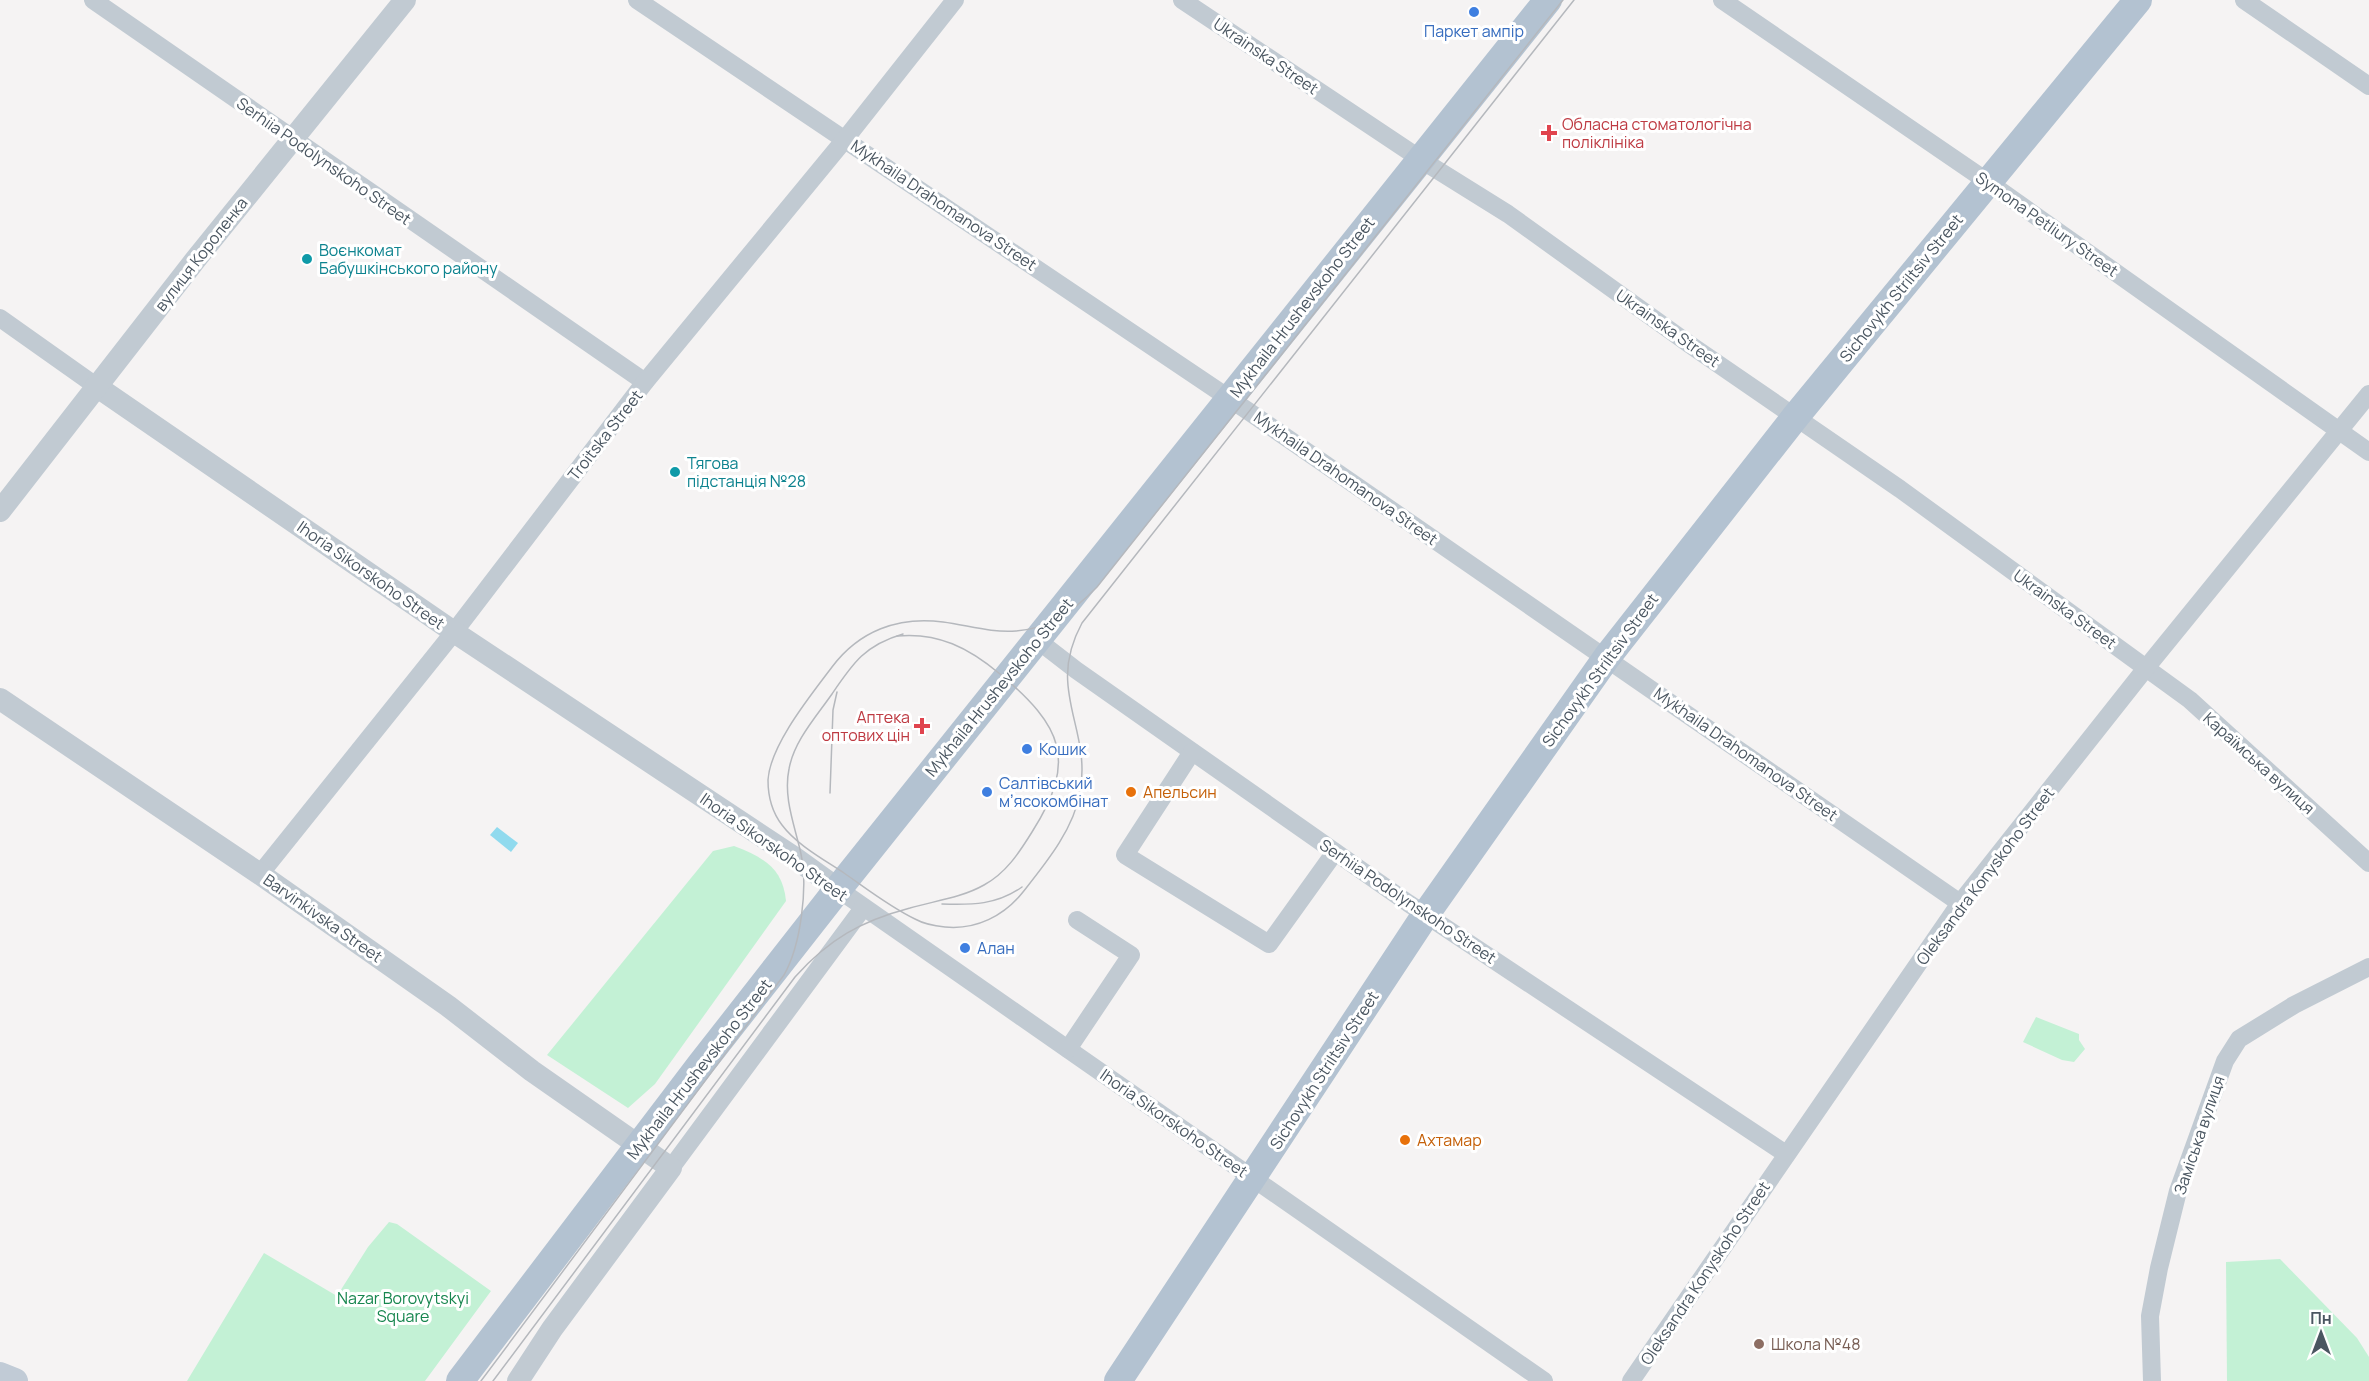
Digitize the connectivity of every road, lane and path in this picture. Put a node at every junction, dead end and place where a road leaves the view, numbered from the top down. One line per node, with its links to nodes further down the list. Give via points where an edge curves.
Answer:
1 (93, 0): 12 (street, Serhiia Podolynskoho Street)
2 (405, 0): 12 (street, вулиця Короленка)
3 (638, 0): 11 (street, Mykhaila Drahomanova Street)
4 (955, 0): 11 (street, Troitska Street)
5 (1182, 0): 13 (street, Ukrainska Street)
6 (1548, 0): 13 (main road, Mykhaila Hrushevskoho Street)
7 (1722, 0): 14 (street, Symona Petliury Street)
8 (2138, 0): 14 (main road, Sichovykh Striltsiv Street)
9 (2244, 0): 10 (street)
10 (2369, 86)
11 (846, 138): 16 (street, Troitska Street); 19 (street, Mykhaila Drahomanova Street)
12 (292, 139): 16 (street, Serhiia Podolynskoho Street); 17 (street, вулиця Короленка)
13 (1420, 159): 19 (main road, Mykhaila Hrushevskoho Street); 20 (street, Ukrainska Street, via 1508,214)
14 (1988, 182): 20 (main road, Sichovykh Striltsiv Street); 21 (street, Symona Petliury Street)
15 (0, 318): 17 (street, Ihoria Sikorskoho Street)
16 (645, 382): 24 (street, Troitska Street)
17 (96, 386): 23 (street, вулиця Короленка); 24 (street, Ihoria Sikorskoho Street)
18 (2369, 394): 21 (street, Oleksandra Konyskoho Street)
19 (1230, 399): 25 (main road, Mykhaila Hrushevskoho Street); 26 (street, Mykhaila Drahomanova Street)
20 (1796, 416): 26 (main road, Sichovykh Striltsiv Street); 27 (street, Ukrainska Street)
21 (2340, 430): 22 (street, Symona Petliury Street); 27 (street, Oleksandra Konyskoho Street)
22 (2369, 452)
23 (0, 511)
24 (454, 632): 32 (street, Troitska Street); 33 (street, Ihoria Sikorskoho Street)
25 (1036, 639): 29 (street, Serhiia Podolynskoho Street); 33 (main road, Mykhaila Hrushevskoho Street)
26 (1607, 657): 34 (street, Mykhaila Drahomanova Street); 36 (main road, Sichovykh Striltsiv Street)
27 (2146, 668): 31 (street, Караїмська вулиця, via 2190,700); 34 (street, Oleksandra Konyskoho Street)
28 (0, 699): 32 (street, Barvinkivska Street)
29 (1192, 752): 30 (street, Serhiia Podolynskoho Street); 30 (street, via 1125,855 1269,944)
30 (1335, 852): 36 (street, Serhiia Podolynskoho Street)
31 (2369, 863)
32 (260, 874): 40 (street, Barvinkivska Street)
33 (838, 890): 35 (street, Ihoria Sikorskoho Street); 40 (main road, Mykhaila Hrushevskoho Street)
34 (1960, 903): 41 (street, Oleksandra Konyskoho Street)
35 (863, 908): 39 (street, Ihoria Sikorskoho Street); 42 (street, Mykhaila Hrushevskoho Street)
36 (1426, 914): 41 (street, Serhiia Podolynskoho Street); 43 (main road, Sichovykh Striltsiv Street)
37 (1077, 920): 39 (street, via 1131,955)
38 (2369, 968): 51 (street, Заміська вулиця, via 2294,1005 2239,1039 2225,1061 2178,1191 2159,1268 2150,1316)
39 (1068, 1049): 43 (street, Ihoria Sikorskoho Street)
40 (640, 1146): 42 (street, Barvinkivska Street); 46 (main road, Mykhaila Hrushevskoho Street)
41 (1786, 1154): 50 (street, Oleksandra Konyskoho Street)
42 (671, 1168): 47 (street, Mykhaila Hrushevskoho Street)
43 (1253, 1178): 48 (main road, Sichovykh Striltsiv Street); 49 (street, Ihoria Sikorskoho Street)
44 (0, 1376): 45 (main road)
45 (15, 1381)
46 (460, 1381)
47 (518, 1381)
48 (1118, 1381)
49 (1544, 1381)
50 (1631, 1381)
51 (2152, 1381)

